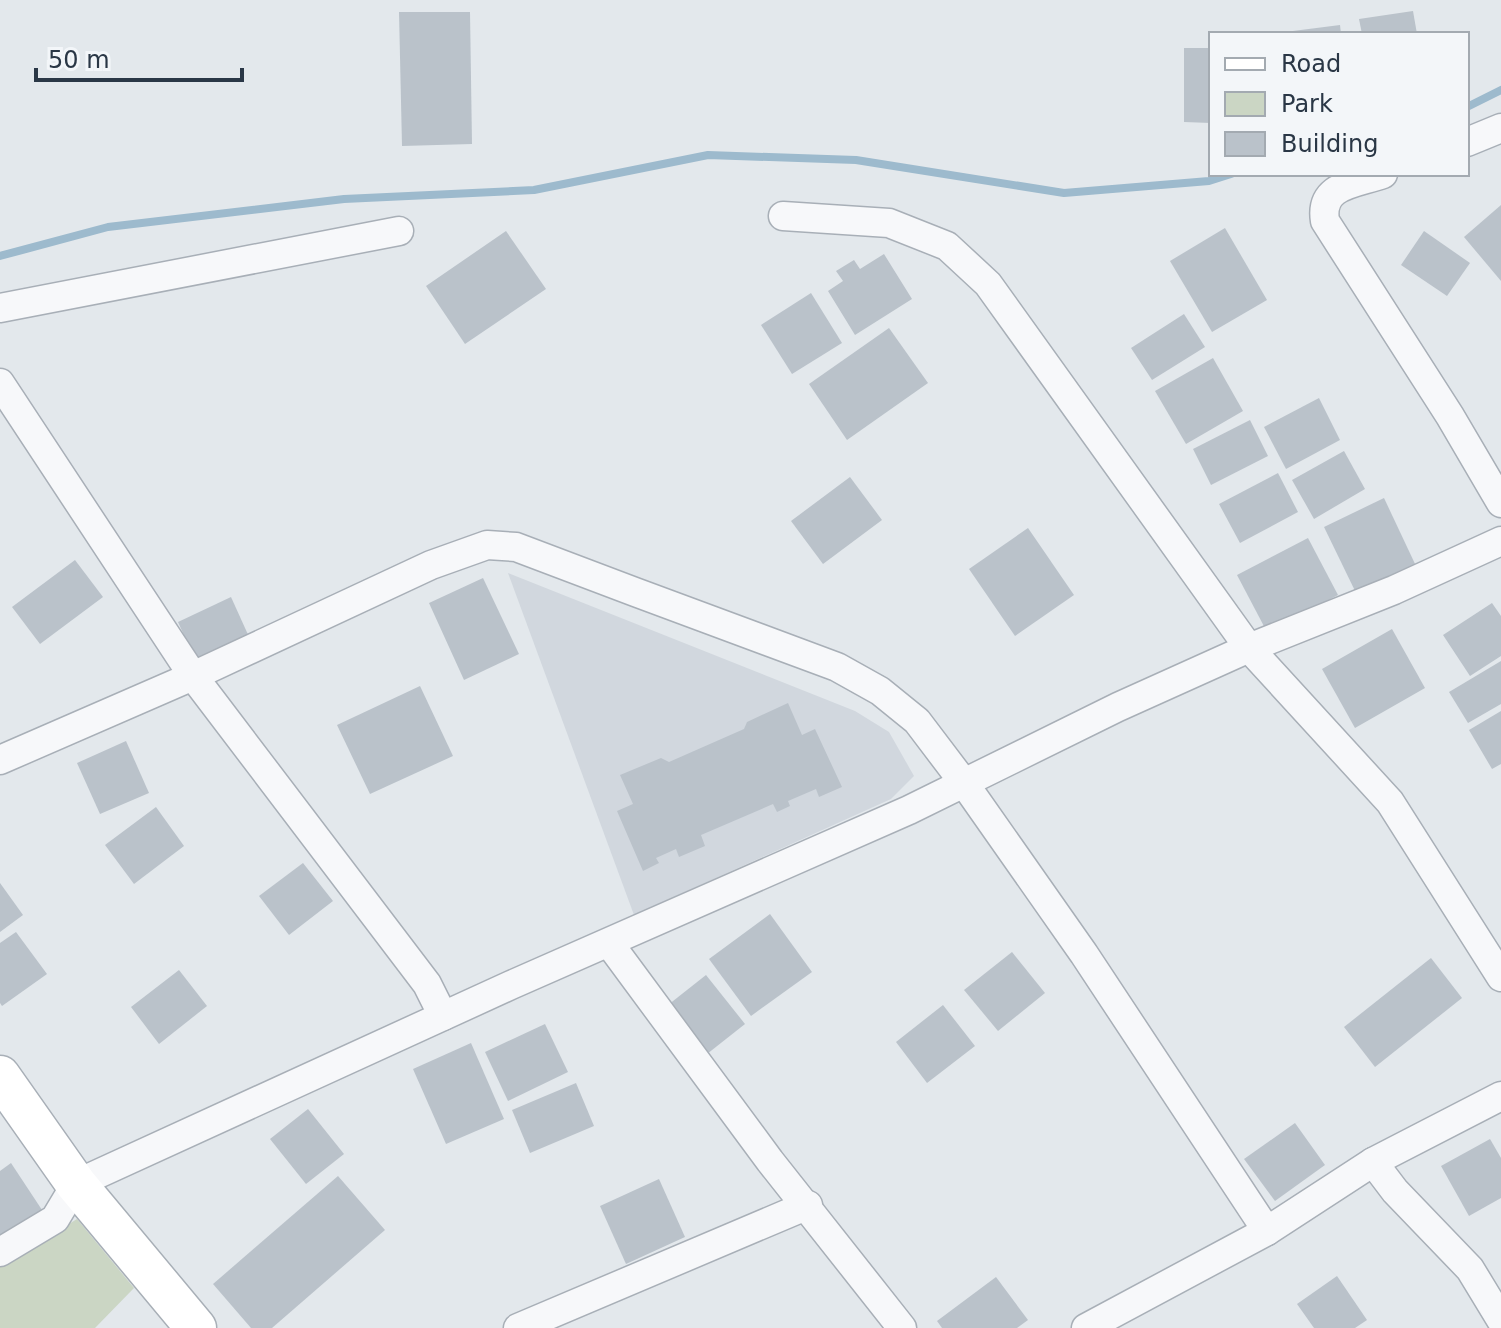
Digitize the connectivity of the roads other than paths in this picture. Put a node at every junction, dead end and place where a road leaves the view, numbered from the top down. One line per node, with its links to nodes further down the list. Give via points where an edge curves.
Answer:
1 (1501, 128): 2 (street)
2 (1469, 141)
3 (1377, 176): 8 (street, via 1328,196 1325,221)
4 (783, 216): 10 (street, via 889,223 947,246 988,284)
5 (399, 231): 6 (street)
6 (0, 308)
7 (0, 383): 11 (street)
8 (1501, 503)
9 (1501, 541): 10 (street)
10 (1249, 648): 13 (street); 15 (street, via 1390,802)
11 (193, 676): 12 (street); 13 (street, via 431,565 487,545 516,547 837,667 880,691 917,721); 16 (street, via 427,984)
12 (0, 760)
13 (964, 783): 14 (street); 22 (street)
14 (609, 943): 16 (street); 21 (street)
15 (1501, 977)
16 (443, 1016): 20 (street)
17 (0, 1076): 20 (street)
18 (1501, 1096): 19 (street)
19 (1373, 1162): 22 (street); 24 (street, via 1470,1269)
20 (76, 1184): 23 (street, via 55,1219); 25 (street)
21 (808, 1205): 26 (street); 27 (street)
22 (1267, 1231): 28 (street)
23 (0, 1252)
24 (1501, 1320)
25 (196, 1328)
26 (518, 1328)
27 (902, 1328)
28 (1086, 1328)

